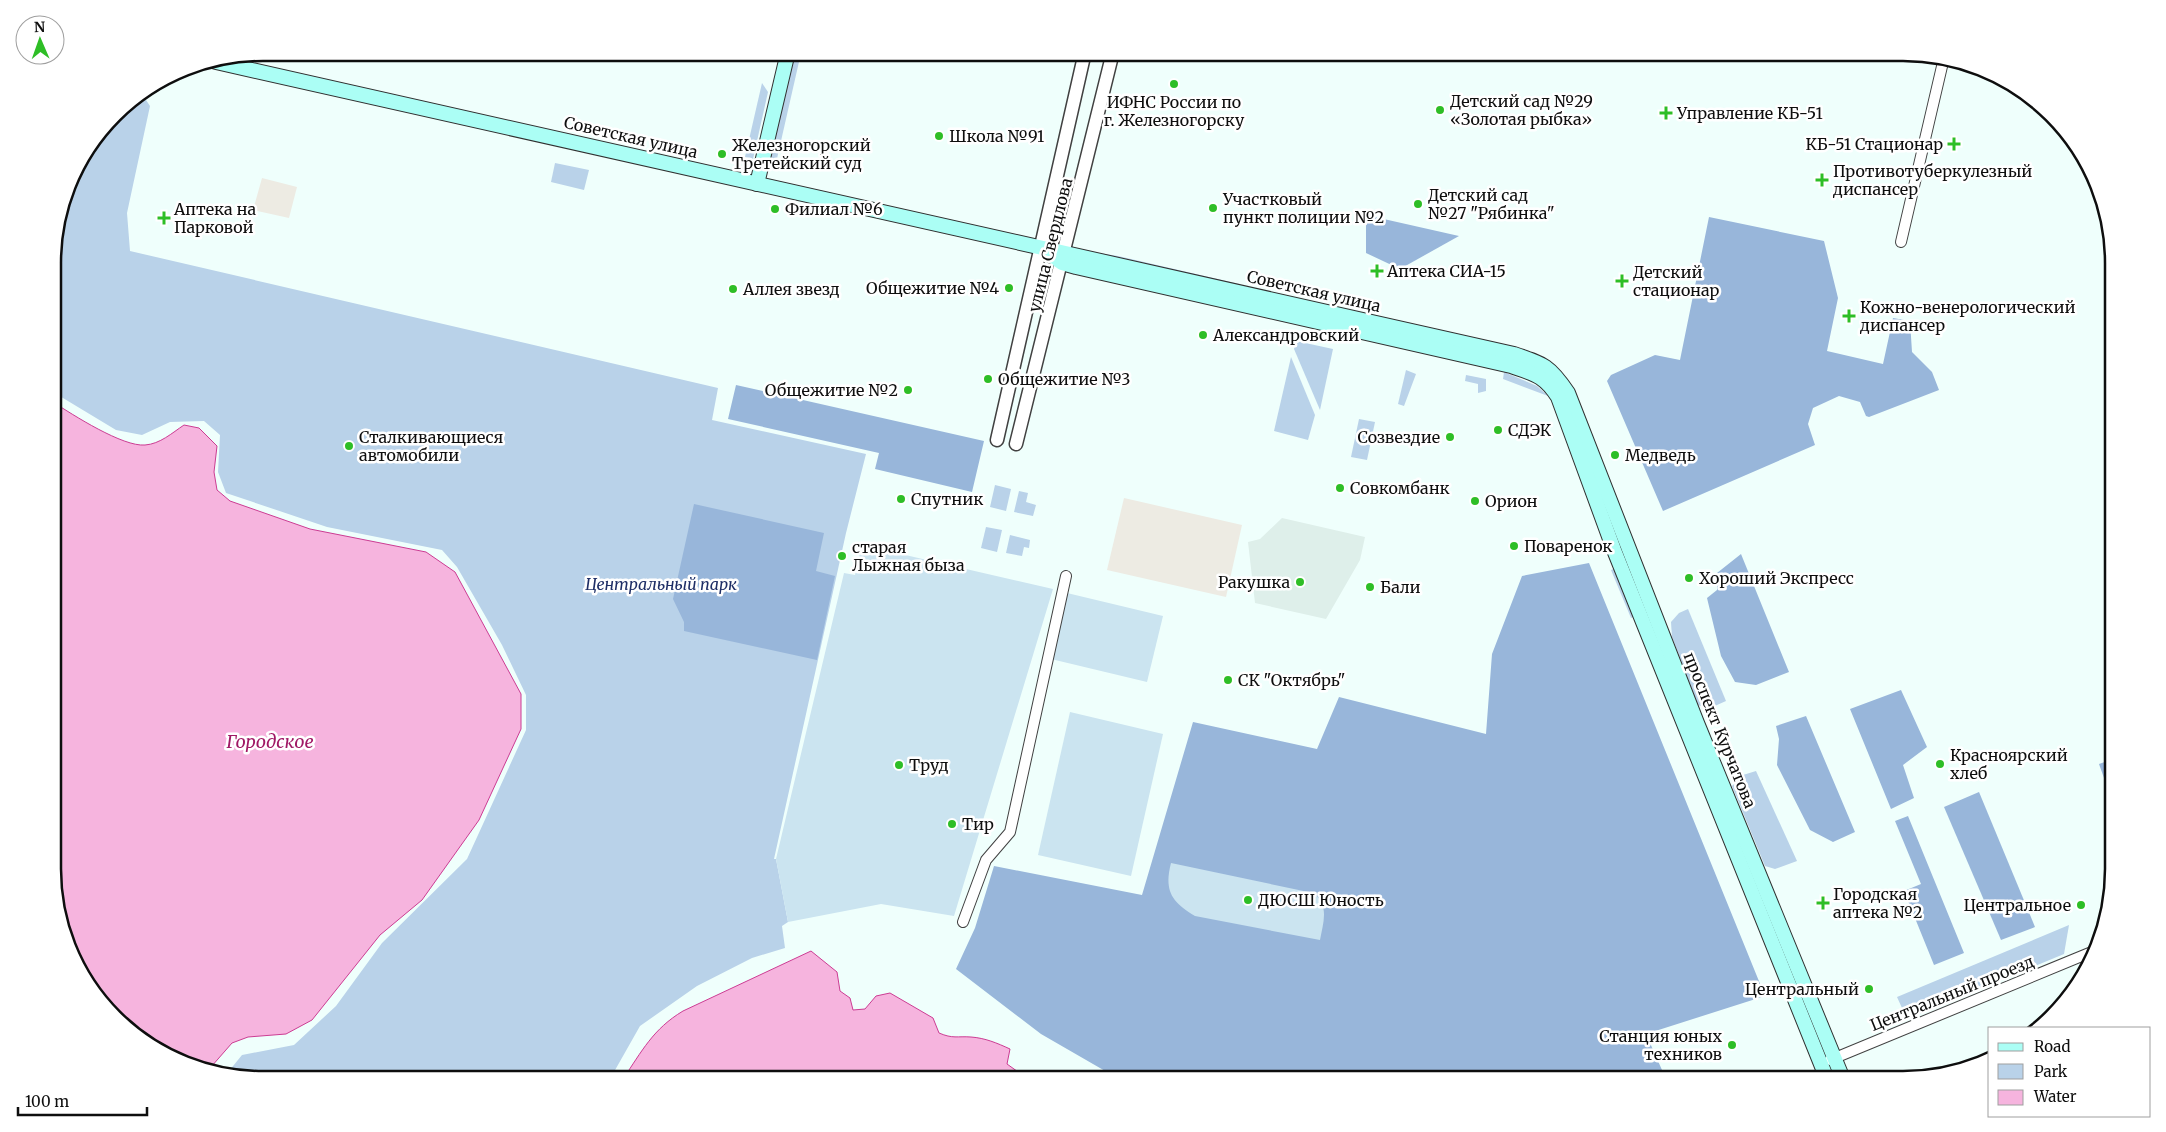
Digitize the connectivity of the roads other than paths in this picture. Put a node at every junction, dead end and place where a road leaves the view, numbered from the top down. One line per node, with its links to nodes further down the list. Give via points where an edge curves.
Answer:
1 (786, 61): 6 (main road)
2 (1082, 61): 8 (street, улица Свердлова)
3 (1111, 61): 9 (street, улица Свердлова)
4 (227, 65): 6 (main road, Советская улица)
5 (1942, 65): 7 (street)
6 (758, 184): 8 (main road, Советская улица)
7 (1901, 242)
8 (1039, 248): 9 (main road, Советская улица); 11 (street, улица Свердлова)
9 (1063, 258): 10 (main road, Советская улица, via 1512,360 1550,371); 12 (street, улица Свердлова)
10 (1563, 395): 13 (main road, проспект Курчатова); 14 (main road, проспект Курчатова)
11 (997, 440)
12 (1016, 444)
13 (1628, 544): 14 (main road); 18 (main road, проспект Курчатова, via 1697,723)
14 (1614, 550): 19 (main road, проспект Курчатова)
15 (1066, 576): 16 (street, via 1010,832 986,860)
16 (963, 922)
17 (2085, 955): 18 (street, Центральный проезд)
18 (1834, 1058): 19 (street, Центральный проезд); 21 (main road, проспект Курчатова)
19 (1821, 1064): 20 (main road, проспект Курчатова)
20 (1824, 1071)
21 (1840, 1071)

